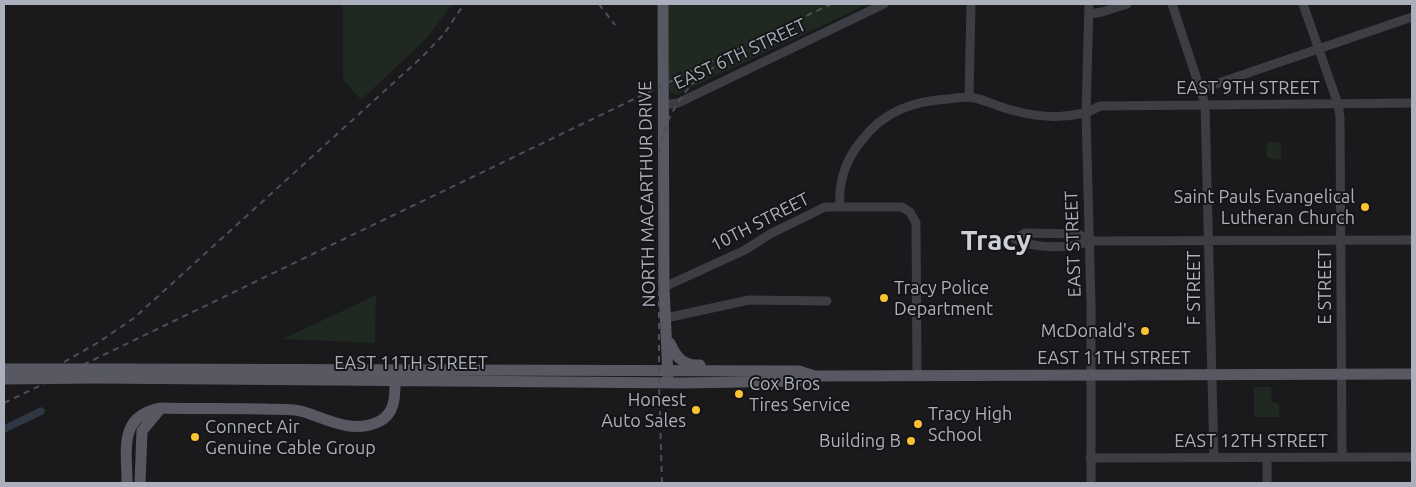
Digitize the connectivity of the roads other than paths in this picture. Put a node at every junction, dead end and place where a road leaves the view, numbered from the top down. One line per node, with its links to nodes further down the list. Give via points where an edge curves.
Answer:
1 (663, 4): 16 (main road, NORTH MACARTHUR DRIVE)
2 (884, 4): 16 (street, EAST 6TH STREET, via 678,103)
3 (971, 4): 12 (street)
4 (1089, 4): 8 (street, EAST STREET)
5 (1128, 4): 8 (street)
6 (1172, 4): 11 (street, F STREET)
7 (1303, 4): 10 (street, E STREET)
8 (1089, 14): 17 (street, EAST STREET)
9 (1412, 17): 10 (street)
10 (1319, 48): 11 (street); 15 (street, E STREET)
11 (1201, 89): 14 (street, F STREET)
12 (969, 97): 17 (street, EAST 9TH STREET, via 1030,114); 18 (street, via 915,103 884,118 866,133 843,172)
13 (1412, 103): 15 (street, EAST 9TH STREET)
14 (1205, 104): 15 (street, EAST 9TH STREET); 17 (street, EAST 9TH STREET, via 1100,106); 22 (street, F STREET)
15 (1338, 104): 19 (street, E STREET)
16 (663, 105): 23 (main road, NORTH MACARTHUR DRIVE)
17 (1086, 114): 21 (street, EAST STREET)
18 (840, 206): 23 (street, 10TH STREET, via 816,210 745,250); 36 (street, 10TH STREET, via 902,208 914,216 917,234)
19 (1341, 240): 20 (street); 22 (street); 30 (street, E STREET)
20 (1412, 240)
21 (1090, 241): 21 (street, via 1078,234 1025,233 1015,240 1025,244 1062,246); 22 (street); 33 (street, EAST STREET)
22 (1210, 241): 34 (street, F STREET)
23 (664, 287): 25 (main road, NORTH MACARTHUR DRIVE)
24 (827, 301): 25 (street, via 749,300)
25 (666, 318): 26 (main road, NORTH MACARTHUR DRIVE)
26 (668, 339): 28 (main road, NORTH MACARTHUR DRIVE); 29 (main road, via 680,359 688,364 737,366)
27 (4, 370): 32 (main road, EAST 11TH STREET, bridge)
28 (668, 370): 29 (main road, EAST 11TH STREET); 32 (main road, EAST 11TH STREET); 38 (main road, NORTH MACARTHUR DRIVE)
29 (756, 372): 35 (main road, EAST 11TH STREET, via 799,371)
30 (1342, 374): 31 (main road, EAST 11TH STREET); 34 (main road, EAST 11TH STREET); 40 (street, E STREET)
31 (1412, 374)
32 (394, 375): 37 (main road, EAST 11TH STREET, bridge); 38 (main road, EAST 11TH STREET); 39 (main road, via 394,402 390,412 377,423 368,425 330,423 295,410)
33 (1091, 375): 34 (main road, EAST 11TH STREET); 36 (main road, EAST 11TH STREET); 42 (street, EAST STREET)
34 (1212, 375): 43 (street, F STREET)
35 (817, 376): 36 (main road, EAST 11TH STREET); 38 (main road, EAST 11TH STREET, via 798,381)
36 (917, 376)
37 (4, 379)
38 (668, 383)
39 (161, 408): 45 (main road, via 144,412 131,425 127,439); 46 (main road, via 142,430)
40 (1342, 456): 41 (street, EAST 12TH STREET); 44 (street, EAST 12TH STREET)
41 (1412, 456)
42 (1090, 458): 43 (street, EAST 12TH STREET); 47 (street, EAST STREET)
43 (1214, 458): 44 (street, EAST 12TH STREET)
44 (1267, 458): 48 (street)
45 (127, 483)
46 (140, 483)
47 (1091, 483)
48 (1267, 483)

